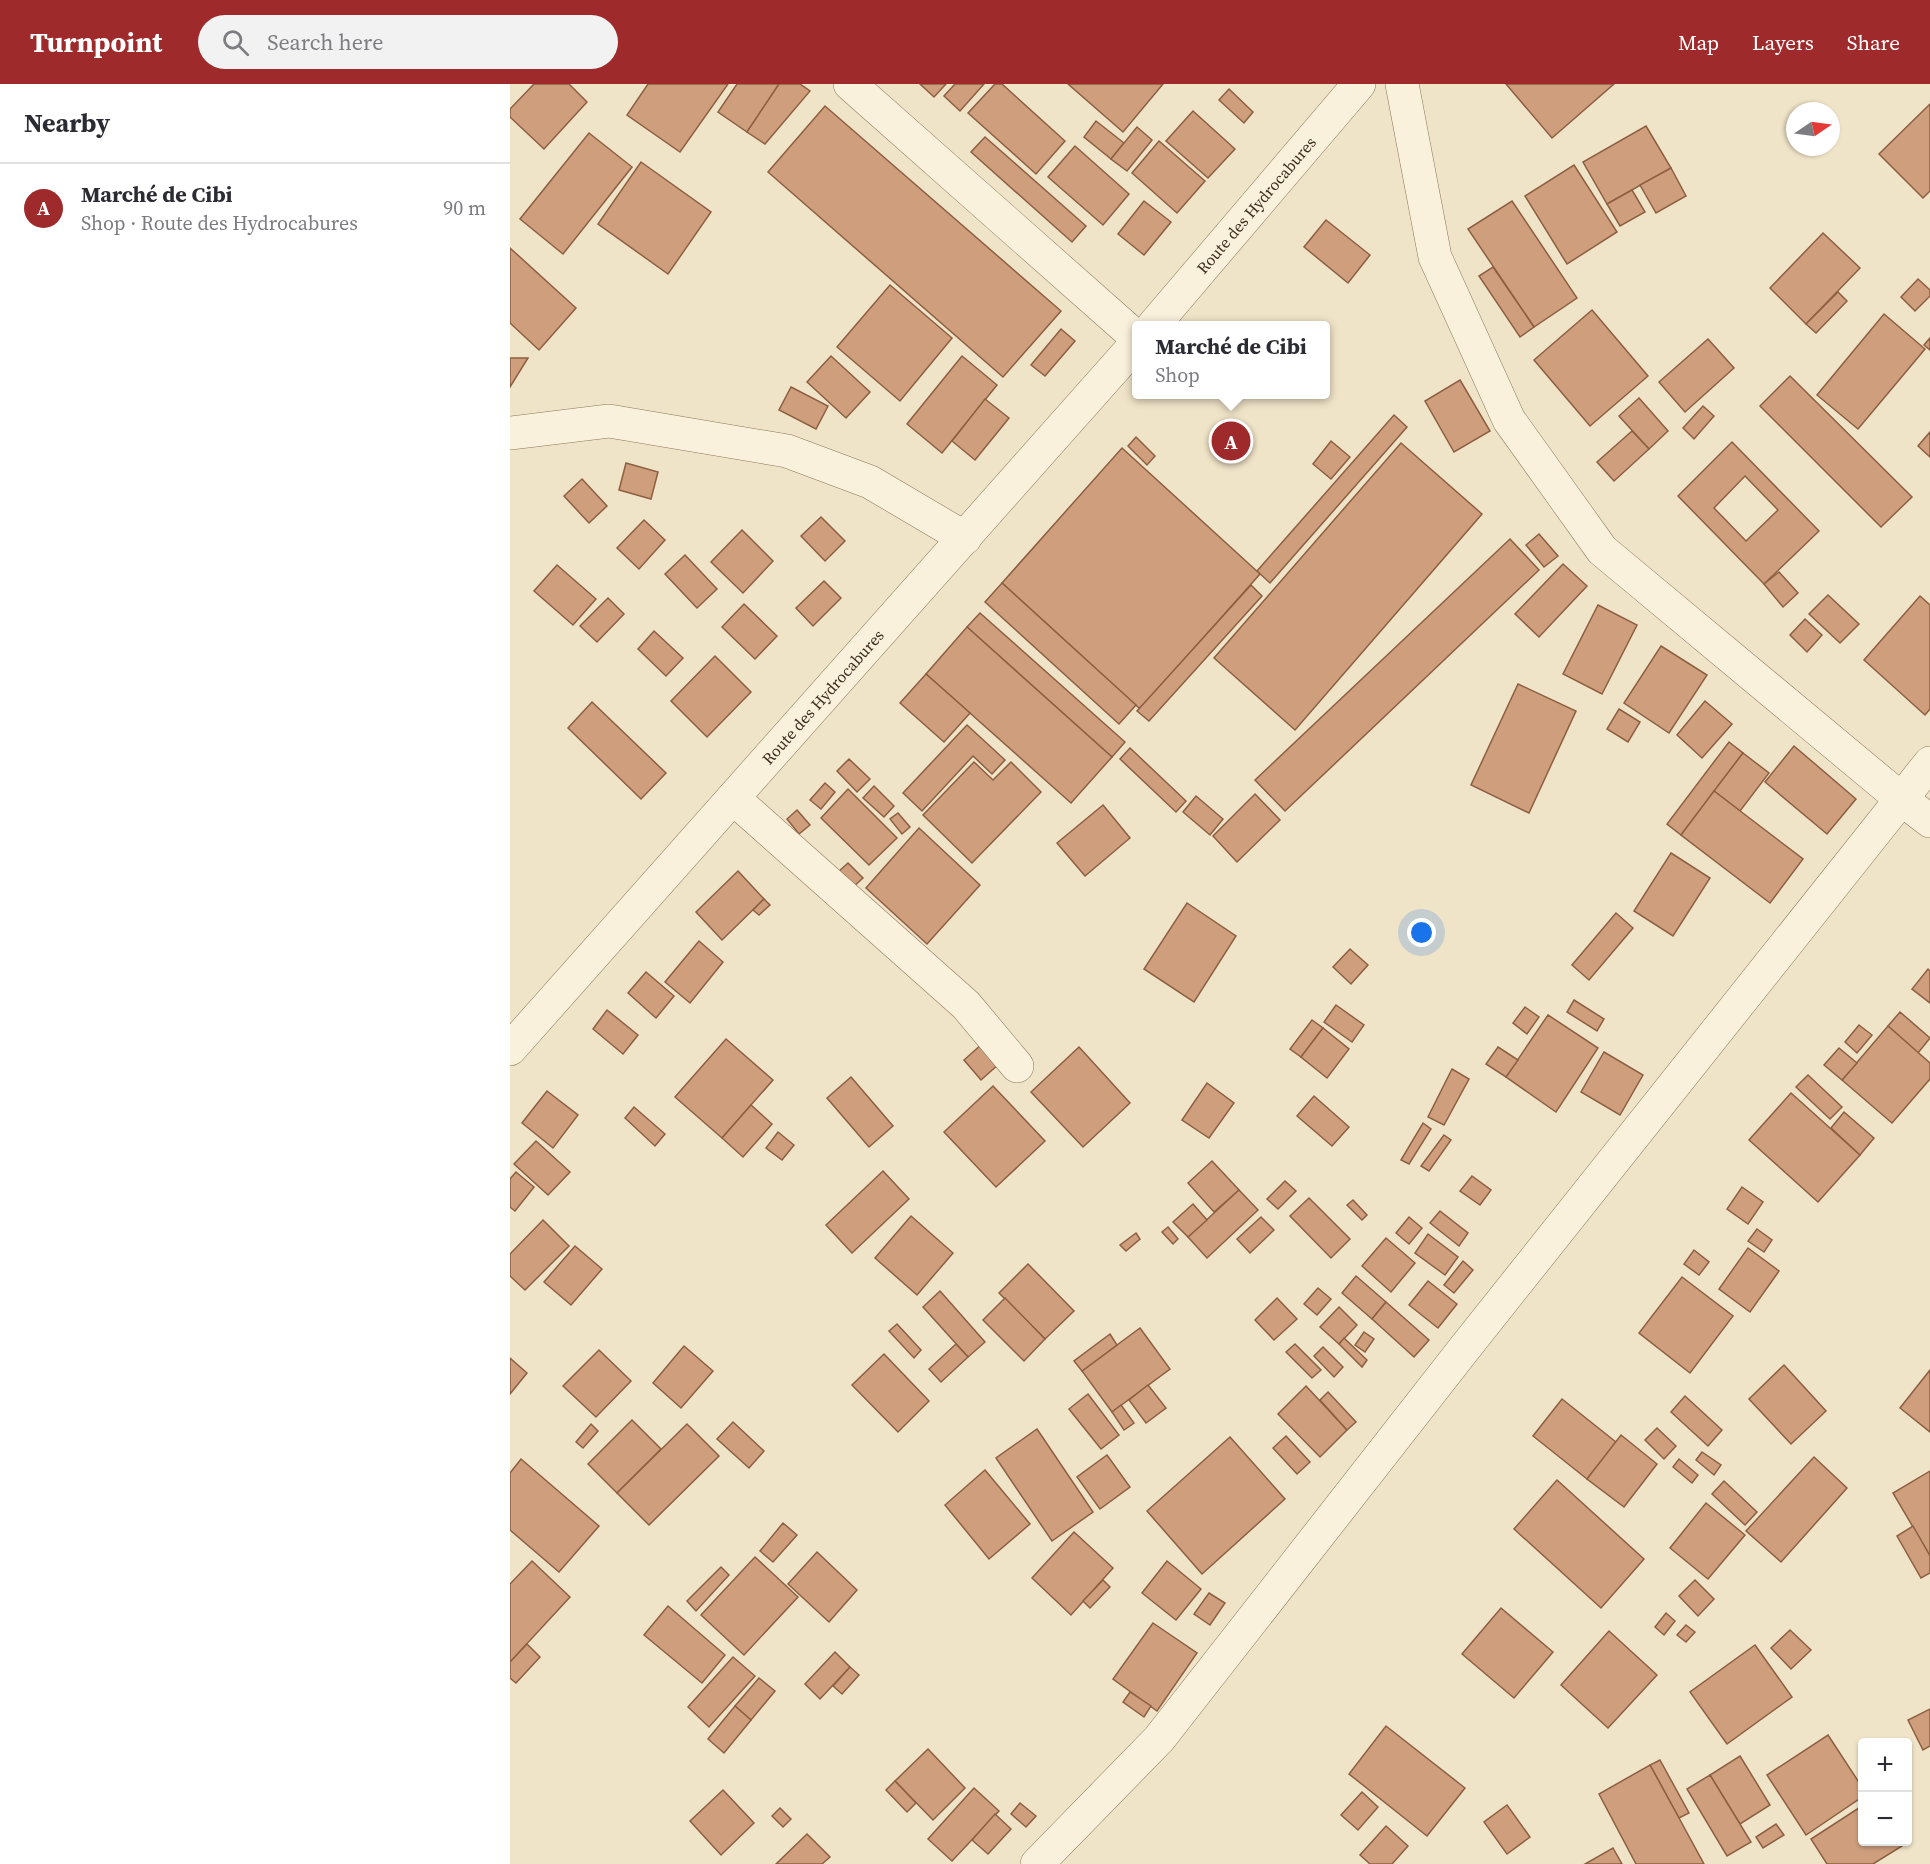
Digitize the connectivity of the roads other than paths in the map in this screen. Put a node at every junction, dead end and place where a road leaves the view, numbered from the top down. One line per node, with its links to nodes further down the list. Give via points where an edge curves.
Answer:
1 (850, 84): 5 (street)
2 (1359, 84): 4 (street, Route des Hydrocabures)
3 (1402, 84): 11 (street, via 1435,257 1509,420 1602,550)
4 (1157, 321)
5 (1132, 333)
6 (1132, 350): 8 (street, Route des Hydrocabures)
7 (510, 433): 8 (street, via 609,421 787,452 870,482)
8 (964, 538): 10 (street, Route des Hydrocabures)
9 (1930, 763): 11 (street)
10 (733, 798): 13 (street, Route des Hydrocabures); 14 (street, via 966,1005)
11 (1900, 798): 12 (street); 15 (street, via 1159,1738)
12 (1930, 821)
13 (510, 1049)
14 (1017, 1066)
15 (1037, 1864)

